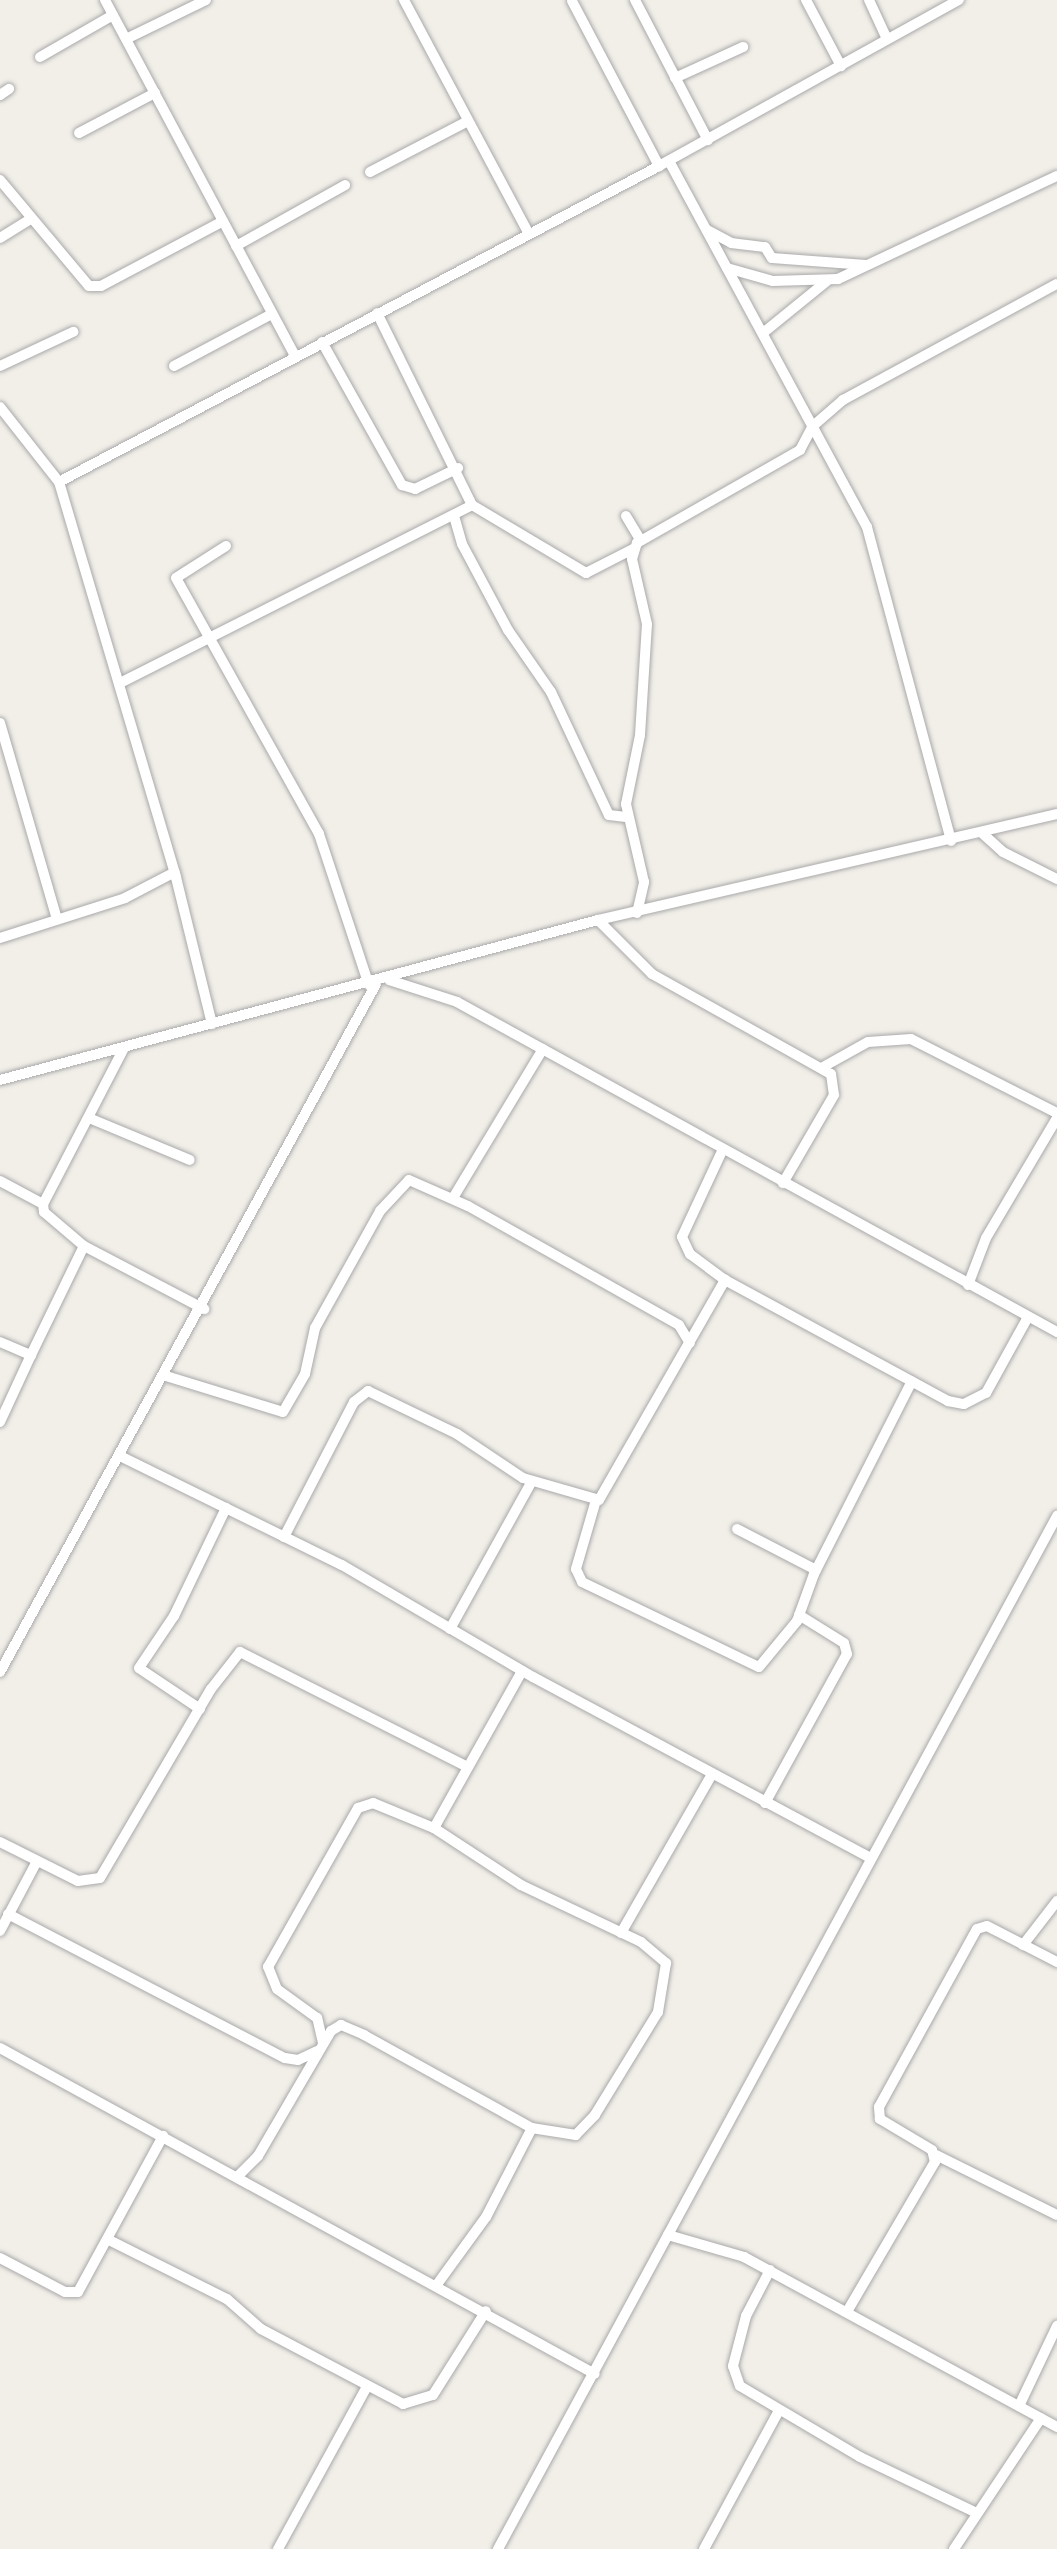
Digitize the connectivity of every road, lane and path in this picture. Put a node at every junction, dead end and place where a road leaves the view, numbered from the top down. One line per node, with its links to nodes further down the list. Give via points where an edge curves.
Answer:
1 (105, 0): 9 (street)
2 (206, 0): 10 (street)
3 (404, 0): 17 (street)
4 (635, 0): 15 (street)
5 (806, 0): 14 (street)
6 (869, 0): 11 (street)
7 (959, 0): 11 (street)
8 (572, 1): 20 (street)
9 (113, 15): 10 (street); 13 (street)
10 (126, 39): 16 (street)
11 (887, 39): 14 (street)
12 (743, 47): 15 (street)
13 (40, 57)
14 (841, 66): 19 (street)
15 (675, 78): 19 (street)
16 (155, 93): 18 (street); 26 (street)
17 (468, 121): 21 (street); 28 (street)
18 (79, 133)
19 (708, 140): 20 (street)
20 (664, 164): 27 (street); 28 (street)
21 (370, 172)
22 (1057, 176): 31 (street)
23 (0, 180): 25 (street)
24 (345, 185): 30 (street)
25 (30, 219): 26 (street, via 89,286 102,286); 29 (street)
26 (223, 222): 30 (street)
27 (706, 229): 31 (street, via 731,243 765,247 772,258); 32 (street)
28 (529, 234): 35 (street)
29 (0, 238)
30 (236, 246): 36 (street)
31 (866, 265): 33 (street)
32 (727, 268): 33 (street, via 774,281); 38 (street)
33 (827, 281): 38 (street)
34 (1057, 284): 44 (street, via 843,400)
35 (377, 313): 39 (street); 45 (street)
36 (272, 314): 40 (street); 42 (street)
37 (73, 332): 41 (street)
38 (762, 333): 44 (street)
39 (322, 342): 40 (street); 45 (street, via 402,485 415,489)
40 (295, 356): 46 (street)
41 (0, 366)
42 (174, 366)
43 (0, 407): 46 (street)
44 (813, 426): 50 (street, via 793,454); 59 (street, via 867,527)
45 (458, 468): 47 (street)
46 (59, 482): 54 (street)
47 (472, 505): 48 (street); 52 (street, via 586,573)
48 (454, 516): 53 (street); 57 (street, via 462,544 508,630 551,692 609,815)
49 (626, 516): 50 (street)
50 (640, 539): 52 (street)
51 (226, 546): 53 (street, via 176,578)
52 (633, 549): 57 (street, via 648,624)
53 (209, 639): 54 (street); 67 (street, via 319,834)
54 (120, 683): 60 (street)
55 (0, 723): 63 (street)
56 (1057, 814): 58 (street)
57 (626, 817): 62 (street, via 644,882)
58 (982, 833): 59 (street); 61 (street, via 1003,852)
59 (951, 841): 62 (street)
60 (175, 873): 63 (street, via 125,898); 68 (street)
61 (1057, 879)
62 (637, 913): 64 (street)
63 (57, 919): 65 (street)
64 (598, 920): 66 (street); 71 (street, via 652,974)
65 (0, 938)
66 (388, 981): 67 (street); 70 (street, via 436,991)
67 (373, 985): 68 (street); 84 (street)
68 (212, 1024): 69 (street)
69 (124, 1048): 72 (street); 74 (street)
70 (542, 1049): 75 (street); 79 (street)
71 (823, 1067): 73 (street, via 868,1042 911,1039); 78 (street, via 835,1081 834,1095)
72 (0, 1080)
73 (1057, 1115): 83 (street, via 986,1238)
74 (89, 1118): 76 (street); 80 (street)
75 (723, 1149): 78 (street); 82 (street, via 682,1237 690,1254)
76 (190, 1160)
77 (0, 1181): 80 (street)
78 (783, 1183): 83 (street)
79 (453, 1198): 87 (street); 92 (street, via 424,1183 399,1183 315,1328 302,1381 283,1412)
80 (43, 1204): 81 (street, via 49,1219)
81 (84, 1246): 84 (street); 91 (street)
82 (725, 1280): 85 (street); 93 (street)
83 (968, 1285): 86 (street)
84 (204, 1309): 92 (street)
85 (705, 1316): 87 (street); 90 (street)
86 (1028, 1317): 88 (street); 93 (street, via 977,1401 948,1401)
87 (679, 1325): 90 (street)
88 (1057, 1332)
89 (0, 1342): 91 (street)
90 (690, 1343): 97 (street)
91 (31, 1355): 94 (street)
92 (166, 1376): 95 (street)
93 (912, 1381): 102 (street)
94 (0, 1422)
95 (120, 1456): 98 (street); 106 (street)
96 (531, 1481): 97 (street); 101 (street, via 368,1391 354,1402); 104 (street)
97 (596, 1500): 103 (street, via 576,1569 582,1582 759,1667)
98 (226, 1508): 101 (street); 107 (street, via 174,1616 139,1668)
99 (1057, 1516): 113 (street)
100 (737, 1529): 102 (street)
101 (284, 1537): 104 (street)
102 (816, 1570): 103 (street)
103 (799, 1615): 110 (street, via 844,1643 847,1654)
104 (450, 1629): 105 (street)
105 (522, 1671): 108 (street); 109 (street)
106 (0, 1672)
107 (200, 1709): 108 (street, via 232,1658 249,1651); 114 (street, via 100,1878 78,1881)
108 (468, 1767): 111 (street)
109 (712, 1774): 110 (street); 118 (street)
110 (765, 1803): 113 (street)
111 (434, 1828): 118 (street, via 521,1885); 121 (street, via 373,1803 358,1808 275,1953 268,1967 271,1982 317,2018)
112 (0, 1842): 114 (street)
113 (871, 1858): 128 (street)
114 (37, 1861): 116 (street)
115 (1057, 1901): 119 (street)
116 (8, 1914): 117 (street); 121 (street, via 285,2057 298,2060)
117 (0, 1931)
118 (621, 1933): 123 (street, via 666,1963 658,2012 584,2129 568,2137)
119 (1023, 1945): 120 (street); 125 (street, via 987,1926 978,1929 878,2107 880,2119)
120 (1057, 1962)
121 (320, 2047): 123 (street, via 341,2025); 126 (street, via 258,2156)
122 (0, 2048): 124 (street)
123 (532, 2128): 132 (street, via 486,2217)
124 (163, 2136): 126 (street); 129 (street)
125 (936, 2155): 127 (street); 133 (street)
126 (239, 2175): 132 (street)
127 (1057, 2215)
128 (668, 2235): 131 (street, via 716,2246); 136 (street)
129 (111, 2241): 130 (street, via 73,2294); 137 (street, via 227,2299 261,2329)
130 (0, 2258)
131 (770, 2270): 133 (street); 139 (street, via 746,2316 733,2366 740,2386)
132 (438, 2283): 134 (street)
133 (848, 2310): 138 (street)
134 (486, 2311): 136 (street); 137 (street, via 427,2400 403,2404)
135 (1057, 2326): 138 (street)
136 (595, 2374): 144 (street)
137 (366, 2388): 143 (street)
138 (1018, 2406): 140 (street)
139 (778, 2412): 142 (street); 145 (street)
140 (1041, 2418): 141 (street); 142 (street)
141 (1057, 2427)
142 (977, 2513): 146 (street)
143 (278, 2549)
144 (498, 2549)
145 (704, 2549)
146 (954, 2549)

